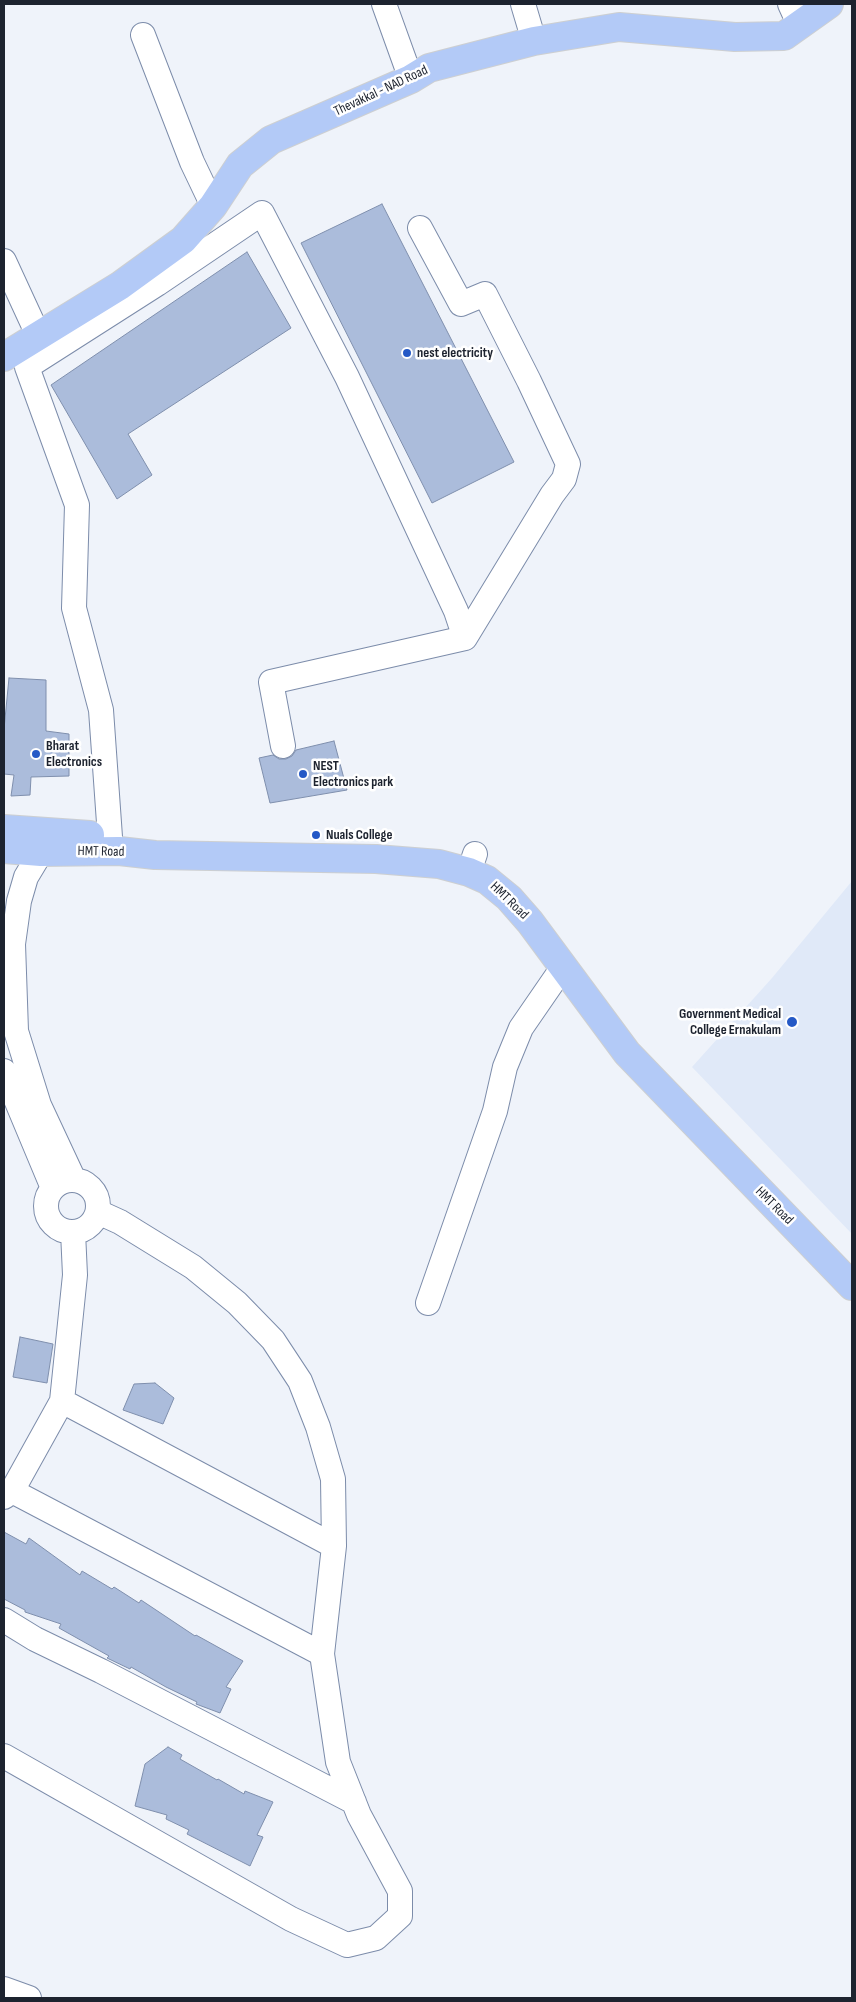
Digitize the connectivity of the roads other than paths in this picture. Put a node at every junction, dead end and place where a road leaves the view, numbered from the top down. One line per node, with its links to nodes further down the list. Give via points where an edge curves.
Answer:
1 (384, 4): 7 (street)
2 (523, 4): 6 (street)
3 (829, 4): 4 (main road, Thevakkal - NAD Road)
4 (795, 15): 6 (main road, Thevakkal - NAD Road, via 784,36 735,36 619,27)
5 (142, 35): 8 (street, via 192,162)
6 (534, 41): 7 (main road, Thevakkal - NAD Road, via 429,68)
7 (410, 79): 8 (main road, Thevakkal - NAD Road, via 271,140 240,165)
8 (213, 206): 11 (main road, Thevakkal - NAD Road, via 183,240)
9 (420, 228): 13 (street, via 461,304 485,294 568,464 564,479)
10 (4, 261): 11 (street)
11 (39, 337): 12 (main road, Thevakkal - NAD Road)
12 (4, 357)
13 (465, 638): 14 (street, via 271,682); 16 (street, via 456,611 347,377 262,213 27,367 78,505 74,608 100,710)
14 (283, 746)
15 (4, 829): 16 (main road, HMT Road)
16 (110, 837): 19 (main road, HMT Road, via 192,843 412,846 462,851)
17 (4, 849): 18 (main road, HMT Road)
18 (41, 852): 19 (main road, HMT Road); 22 (street, via 26,877 13,944 16,1031)
19 (472, 863): 20 (main road, HMT Road, via 530,922); 25 (main road, HMT Road, via 501,868 526,890 640,1040)
20 (563, 967): 26 (main road, HMT Road, via 627,1053); 27 (street, via 521,1028 505,1067 495,1111)
21 (4, 1071): 22 (street)
22 (63, 1184): 23 (street, via 84,1183 91,1188); 24 (street, via 48,1196 46,1204 50,1221 56,1227)
23 (98, 1212): 24 (street, via 89,1227); 30 (street, via 193,1267 238,1303 273,1340 300,1381 318,1427 333,1479)
24 (73, 1232): 28 (street, via 75,1275)
25 (852, 1260)
26 (852, 1286)
27 (428, 1303)
28 (62, 1401): 29 (street); 30 (street)
29 (8, 1494): 32 (street)
30 (334, 1546): 32 (street)
31 (4, 1620): 34 (street, via 35,1639)
32 (322, 1654): 34 (street, via 338,1762)
33 (4, 1756): 34 (street, via 291,1919 347,1945 376,1938 400,1916 400,1891)
34 (354, 1802)
35 (4, 1989): 36 (street)
36 (29, 1998)

